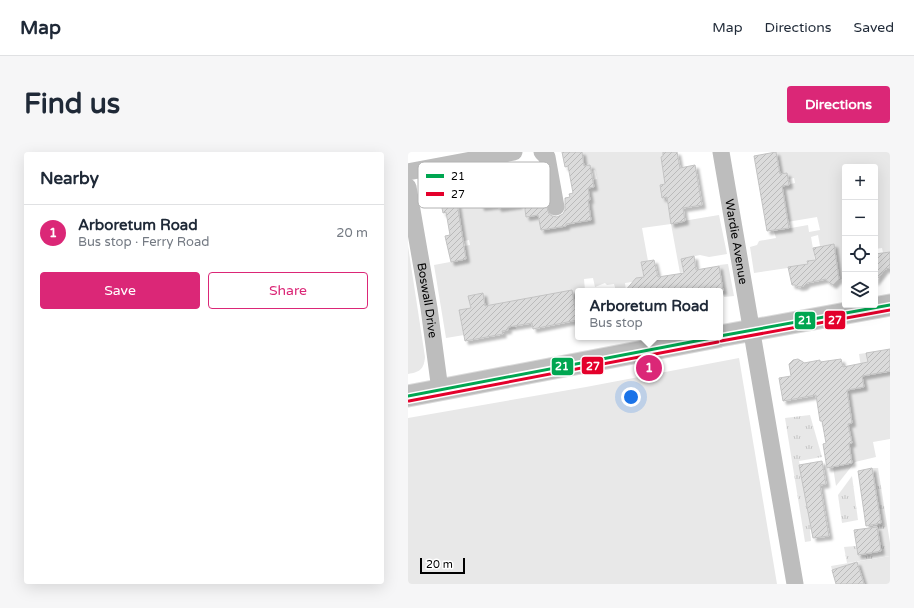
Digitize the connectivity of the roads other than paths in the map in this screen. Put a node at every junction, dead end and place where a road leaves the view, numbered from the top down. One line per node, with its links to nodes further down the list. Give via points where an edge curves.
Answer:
1 (514, 152): 4 (street)
2 (542, 152): 5 (street)
3 (721, 152): 12 (street, Wardie Avenue)
4 (461, 162)
5 (548, 162)
6 (418, 170): 7 (street)
7 (408, 172)
8 (550, 174): 10 (street)
9 (408, 187): 15 (street, Boswall Drive)
10 (556, 207)
11 (890, 304): 12 (main road)
12 (752, 330): 13 (main road); 17 (street, Wardie Avenue)
13 (723, 335)
14 (701, 340): 15 (main road)
15 (440, 390): 16 (main road)
16 (408, 396)
17 (795, 584)

